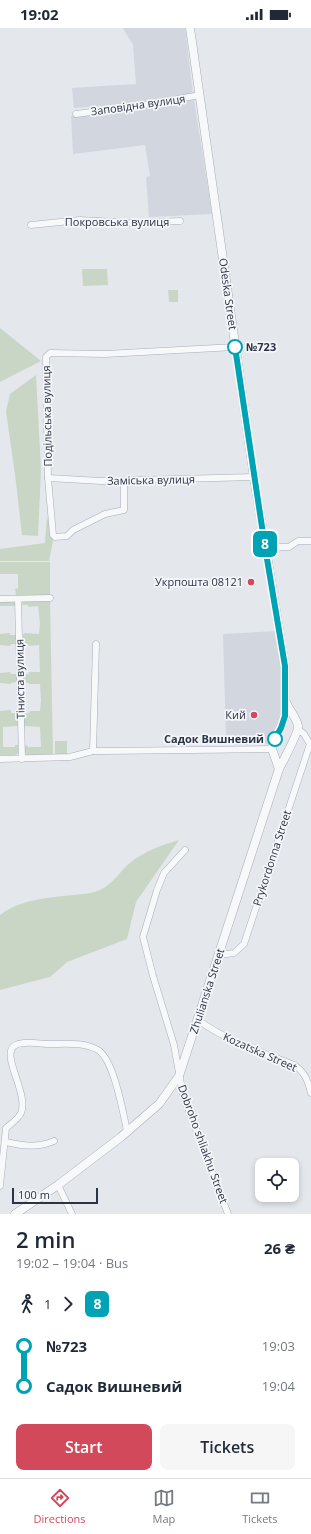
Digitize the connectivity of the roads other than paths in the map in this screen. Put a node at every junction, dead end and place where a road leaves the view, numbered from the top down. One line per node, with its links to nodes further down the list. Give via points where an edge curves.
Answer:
1 (190, 28): 2 (street, Odeska Street)
2 (200, 95): 3 (street, Заповідна вулиця); 6 (street, Odeska Street)
3 (76, 114)
4 (180, 221): 5 (street, Покровська вулиця, via 132,223 80,220)
5 (31, 225)
6 (235, 347): 7 (street, Odeska Street); 8 (street, Подільська вулиця, via 105,354 50,353 46,358 45,370)
7 (254, 477): 9 (street, Заміська вулиця); 11 (street, Odeska Street)
8 (48, 478): 9 (street, Заміська вулиця); 9 (street, Подільська вулиця, via 55,537 67,536 73,530 105,514 124,510)
9 (124, 481)
10 (311, 542): 11 (street, via 298,541 289,547)
11 (265, 547): 16 (street, Odeska Street, via 284,654)
12 (50, 598): 14 (street)
13 (0, 599): 14 (street)
14 (18, 599): 24 (street, Тіниста вулиця)
15 (96, 644): 21 (street)
16 (286, 701): 17 (street); 18 (street)
17 (295, 719): 18 (street); 19 (street)
18 (284, 721): 22 (street)
19 (298, 729): 20 (street, Prykordonna Street, via 304,734); 23 (street, Zhulianska Street)
20 (310, 746): 28 (street, Prykordonna Street, via 244,944 234,952)
21 (94, 751): 22 (street); 24 (street, via 70,757)
22 (272, 751): 23 (street, via 278,756); 26 (street)
23 (286, 754): 26 (street, Zhulianska Street)
24 (22, 758): 25 (street)
25 (0, 759)
26 (280, 769): 28 (street, Zhulianska Street)
27 (185, 850): 30 (street, Dobroho shliakhu Street, via 164,873 143,937 174,1045)
28 (219, 955): 29 (street, Zhulianska Street)
29 (198, 1020): 30 (street, Zhulianska Street); 31 (street, Kozatska Street, via 228,1039 294,1065 305,1075)
30 (179, 1076): 33 (street, Zhulianska Street, via 159,1104); 40 (street, Dobroho shliakhu Street, via 183,1095)
31 (311, 1093)
32 (3, 1127): 33 (street, via 21,1114 23,1103 10,1058 12,1048 24,1044 69,1044 98,1050 106,1059 112,1071); 35 (street)
33 (128, 1131): 36 (street, Zhulianska Street)
34 (54, 1141): 35 (street, via 27,1146)
35 (6, 1142): 37 (street)
36 (58, 1185): 38 (street, Zhulianska Street); 39 (street)
37 (0, 1186)
38 (15, 1214)
39 (72, 1214)
40 (228, 1214)

